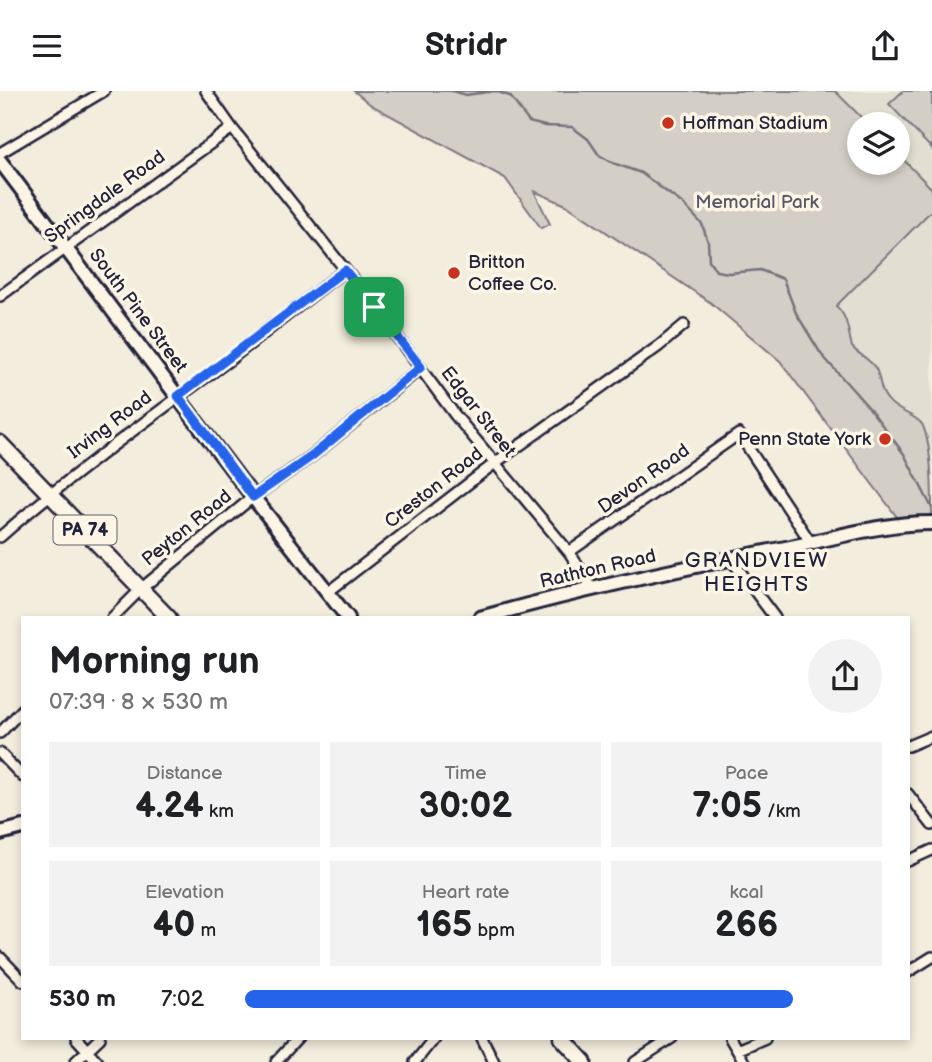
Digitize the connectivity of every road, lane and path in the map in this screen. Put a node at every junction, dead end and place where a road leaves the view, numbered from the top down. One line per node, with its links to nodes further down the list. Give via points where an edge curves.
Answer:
1 (77, 91): 4 (street)
2 (104, 91): 4 (street)
3 (206, 91): 5 (street, Edgar Street)
4 (84, 101): 6 (street)
5 (232, 128): 8 (street, Springdale Road); 9 (street, Edgar Street)
6 (0, 153)
7 (0, 161): 8 (street, South Pine Street)
8 (65, 248): 10 (street, Springdale Road); 13 (street, South Pine Street)
9 (345, 270): 12 (street, Edgar Street); 13 (street, Irving Road)
10 (0, 296)
11 (684, 325): 15 (street, Creston Road)
12 (421, 367): 15 (street, Edgar Street); 17 (street, Peyton Road, via 312,456)
13 (178, 396): 16 (street, Irving Road); 17 (street, South Pine Street)
14 (0, 443): 16 (main road, PA 74)
15 (495, 463): 21 (street, Edgar Street); 25 (street, Creston Road)
16 (49, 494): 19 (street, Irving Road); 23 (main road, PA 74)
17 (253, 497): 23 (street, Peyton Road); 25 (street, South Pine Street)
18 (932, 523): 20 (street, Rathton Road, via 902,523)
19 (0, 537)
20 (811, 543): 21 (street, Devon Road, via 738,434); 22 (street, Rathton Road)
21 (569, 552): 24 (street, Edgar Street)
22 (730, 558): 24 (street, Rathton Road); 30 (street)
23 (142, 588): 27 (street, Peyton Road); 28 (main road, PA 74)
24 (593, 589): 26 (street, Rathton Road)
25 (328, 592): 29 (street, South Pine Street)
26 (508, 615)
27 (114, 616)
28 (167, 616)
29 (346, 616)
30 (774, 616)
31 (21, 711): 32 (street)
32 (0, 733)
33 (932, 736): 34 (street)
34 (910, 746)
35 (0, 753): 36 (street)
36 (21, 775)
37 (910, 797): 38 (street)
38 (932, 825)
39 (21, 828): 40 (street)
40 (0, 833)
41 (932, 850): 42 (street)
42 (910, 860)
43 (0, 957): 46 (street)
44 (932, 957): 45 (street)
45 (910, 971)
46 (21, 979)
47 (78, 1040): 56 (street)
48 (98, 1040): 56 (street)
49 (296, 1040): 60 (street)
50 (433, 1040): 61 (street)
51 (483, 1040): 62 (street)
52 (564, 1040): 63 (main road)
53 (669, 1040): 64 (street)
54 (731, 1040): 57 (street)
55 (761, 1040): 57 (street)
56 (88, 1050): 58 (street); 59 (street)
57 (737, 1051): 65 (street)
58 (75, 1062)
59 (99, 1062)
60 (276, 1062)
61 (415, 1062)
62 (494, 1062)
63 (584, 1062)
64 (635, 1062)
65 (744, 1062)

